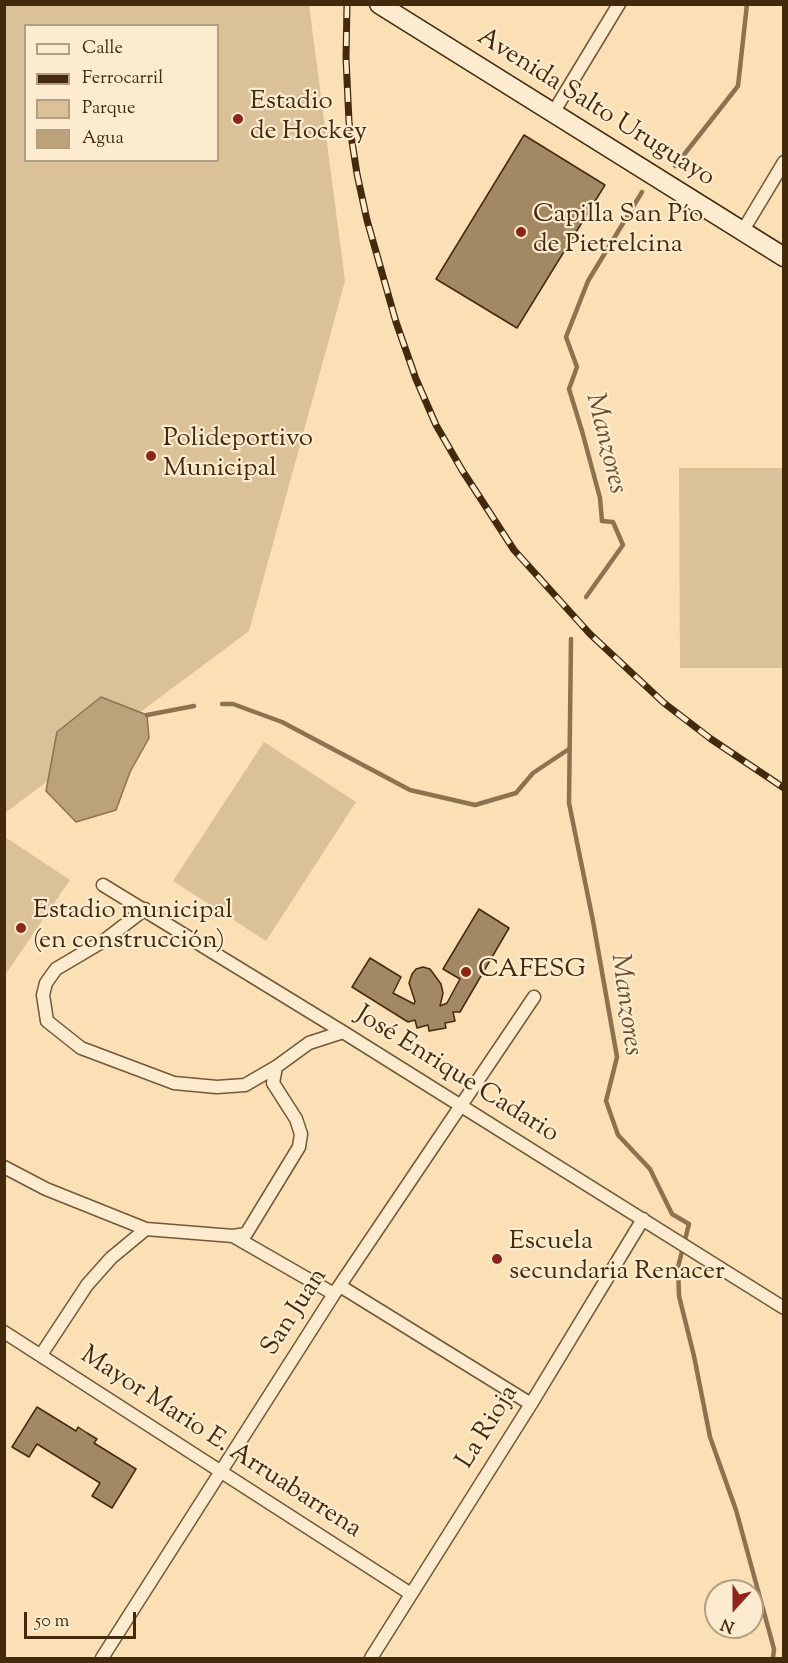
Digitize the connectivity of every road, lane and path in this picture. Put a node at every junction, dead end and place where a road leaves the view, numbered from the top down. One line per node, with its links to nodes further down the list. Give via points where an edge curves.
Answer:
1 (379, 4): 3 (main road, Avenida Salto Uruguayo)
2 (619, 4): 3 (street)
3 (553, 113): 5 (main road, Avenida Salto Uruguayo)
4 (783, 162): 5 (street)
5 (742, 232): 6 (main road, Avenida Salto Uruguayo)
6 (783, 257)
7 (104, 885): 8 (street, José Enrique Cadario)
8 (145, 909): 10 (street, José Enrique Cadario); 11 (street, via 105,940 56,969 46,983 47,1021 81,1048 174,1083 245,1085)
9 (534, 997): 12 (street, San Juan)
10 (343, 1032): 11 (street, via 309,1043); 12 (street, José Enrique Cadario)
11 (276, 1067): 16 (street, via 273,1083 296,1119 301,1134 299,1147 246,1234)
12 (460, 1106): 14 (street, José Enrique Cadario); 17 (street, San Juan)
13 (4, 1167): 15 (street, via 46,1189)
14 (643, 1219): 18 (street, José Enrique Cadario); 21 (street, La Rioja)
15 (146, 1229): 16 (street); 20 (street, via 111,1258 87,1285)
16 (233, 1236): 17 (street)
17 (337, 1290): 21 (street); 22 (street, San Juan)
18 (783, 1308)
19 (4, 1332): 20 (street, Mayor Mario E. Arruabarrena)
20 (41, 1355): 22 (street, Mayor Mario E. Arruabarrena)
21 (531, 1404): 23 (street, La Rioja)
22 (221, 1470): 23 (street, Mayor Mario E. Arruabarrena); 24 (street, San Juan)
23 (411, 1594): 25 (street, La Rioja)
24 (107, 1657)
25 (371, 1659)

